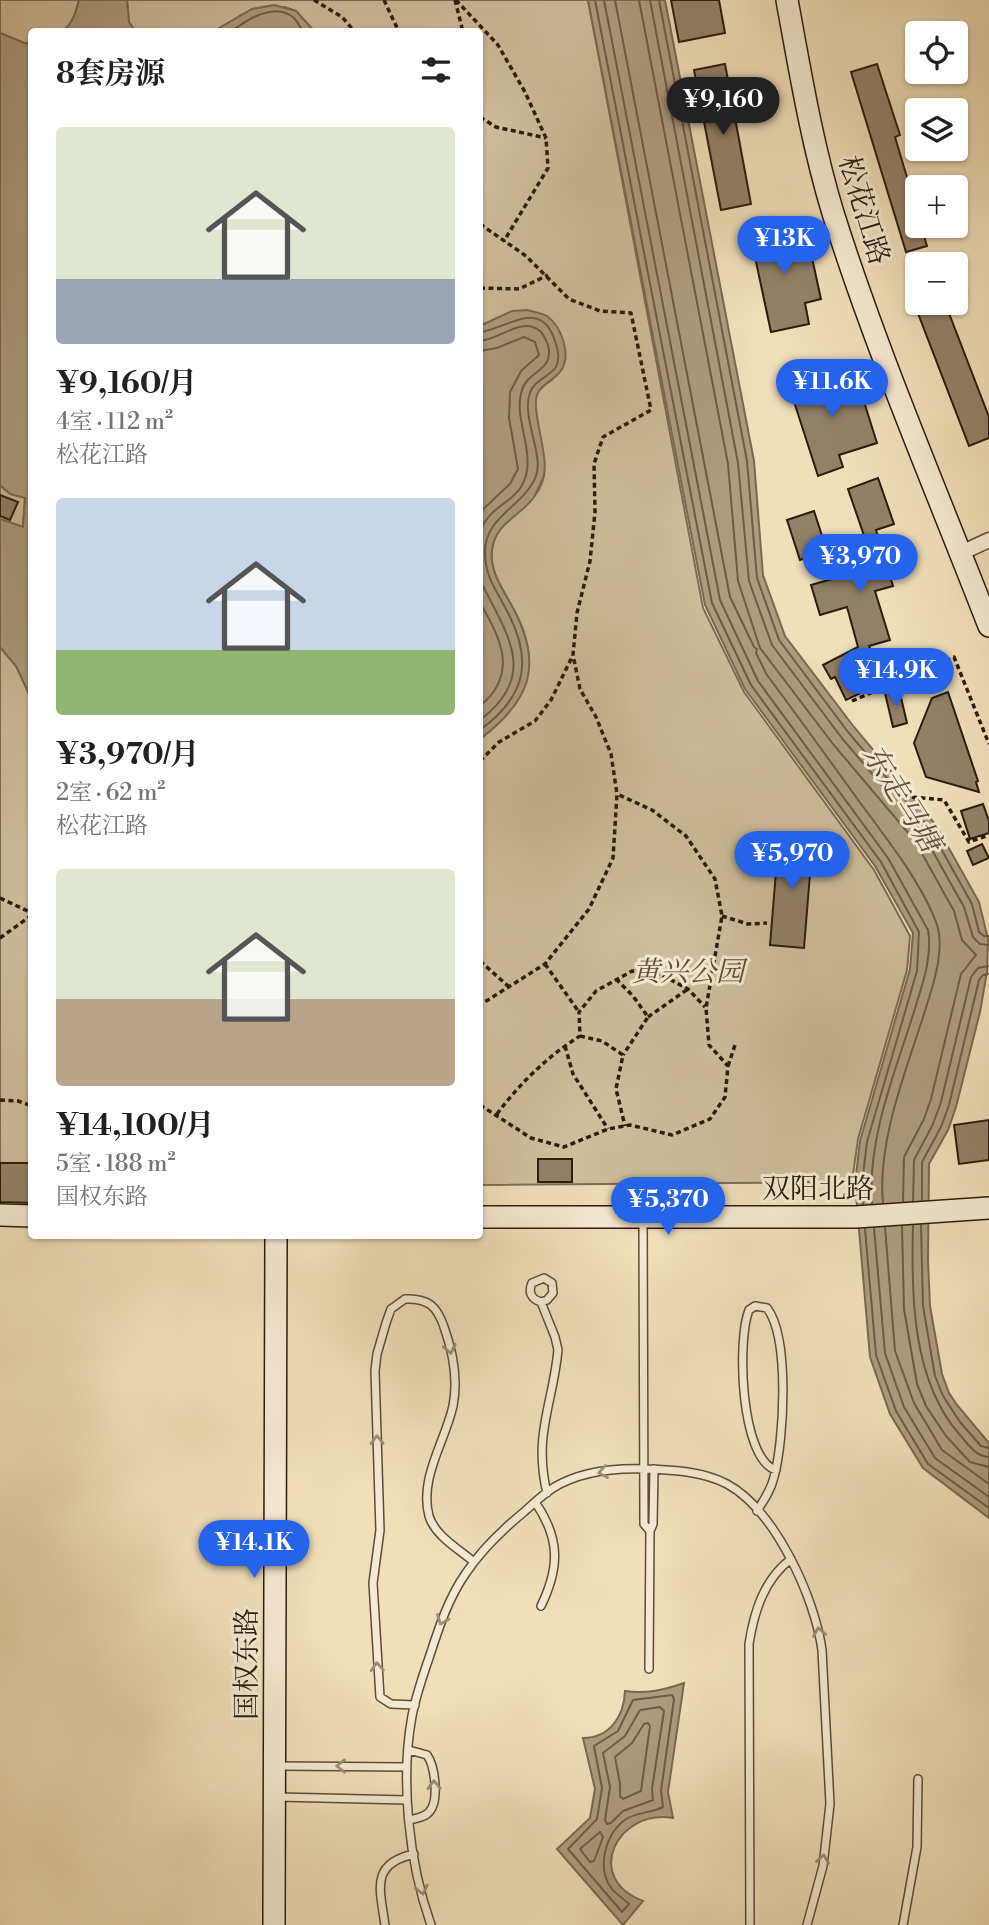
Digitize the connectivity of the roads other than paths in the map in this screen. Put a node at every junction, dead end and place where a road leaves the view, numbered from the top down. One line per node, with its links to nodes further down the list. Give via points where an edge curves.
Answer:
1 (786, 0): 3 (street, 松花江路, via 832,211)
2 (989, 540): 3 (street)
3 (961, 553): 4 (street, 松花江路)
4 (989, 626)
5 (989, 1208): 8 (street, 双阳北路, via 856,1217)
6 (0, 1215): 7 (street)
7 (28, 1216)
8 (643, 1216): 9 (street, 双阳北路); 12 (lane)
9 (483, 1217)
10 (275, 1239): 25 (street, 国权东路)
11 (541, 1301): 15 (lane, via 558,1350 541,1448)
12 (643, 1469): 13 (lane); 15 (lane, one-way to 15, via 587,1475); 18 (lane, via 644,1524)
13 (654, 1469): 17 (lane, via 686,1471 724,1483); 18 (lane)
14 (776, 1470): 14 (lane, via 783,1418 780,1356 773,1316 767,1308 755,1306 745,1329 746,1409 753,1441 766,1465); 17 (lane)
15 (547, 1493): 16 (lane)
16 (535, 1502): 20 (lane); 21 (lane, via 546,1518 555,1554 551,1586)
17 (757, 1511): 19 (lane)
18 (650, 1531): 22 (lane)
19 (791, 1559): 35 (lane, via 768,1583 749,1644); 36 (lane, one-way to 19, via 822,1866 830,1785 819,1628)
20 (474, 1562): 23 (lane, one-way to 23, via 448,1605); 23 (lane, one-way to 20, via 391,1704 380,1697 373,1583 380,1530 377,1353 391,1309 405,1299 435,1306 452,1348 453,1408 431,1469 427,1501 439,1533)
21 (541, 1606)
22 (649, 1669)
23 (415, 1705): 24 (lane)
24 (409, 1750): 26 (lane); 30 (lane, one-way to 24, via 432,1810 434,1770 427,1755)
25 (274, 1766): 26 (lane, one-way to 25); 28 (street, 国权东路)
26 (407, 1766): 29 (lane)
27 (918, 1779): 37 (lane, via 917,1847)
28 (274, 1797): 29 (lane); 32 (street, 国权东路)
29 (407, 1800): 30 (lane)
30 (410, 1820): 31 (lane)
31 (414, 1854): 33 (lane, via 390,1863 381,1877); 34 (lane, one-way to 34)
32 (274, 1925)
33 (386, 1925)
34 (431, 1925)
35 (750, 1925)
36 (807, 1925)
37 (902, 1925)

